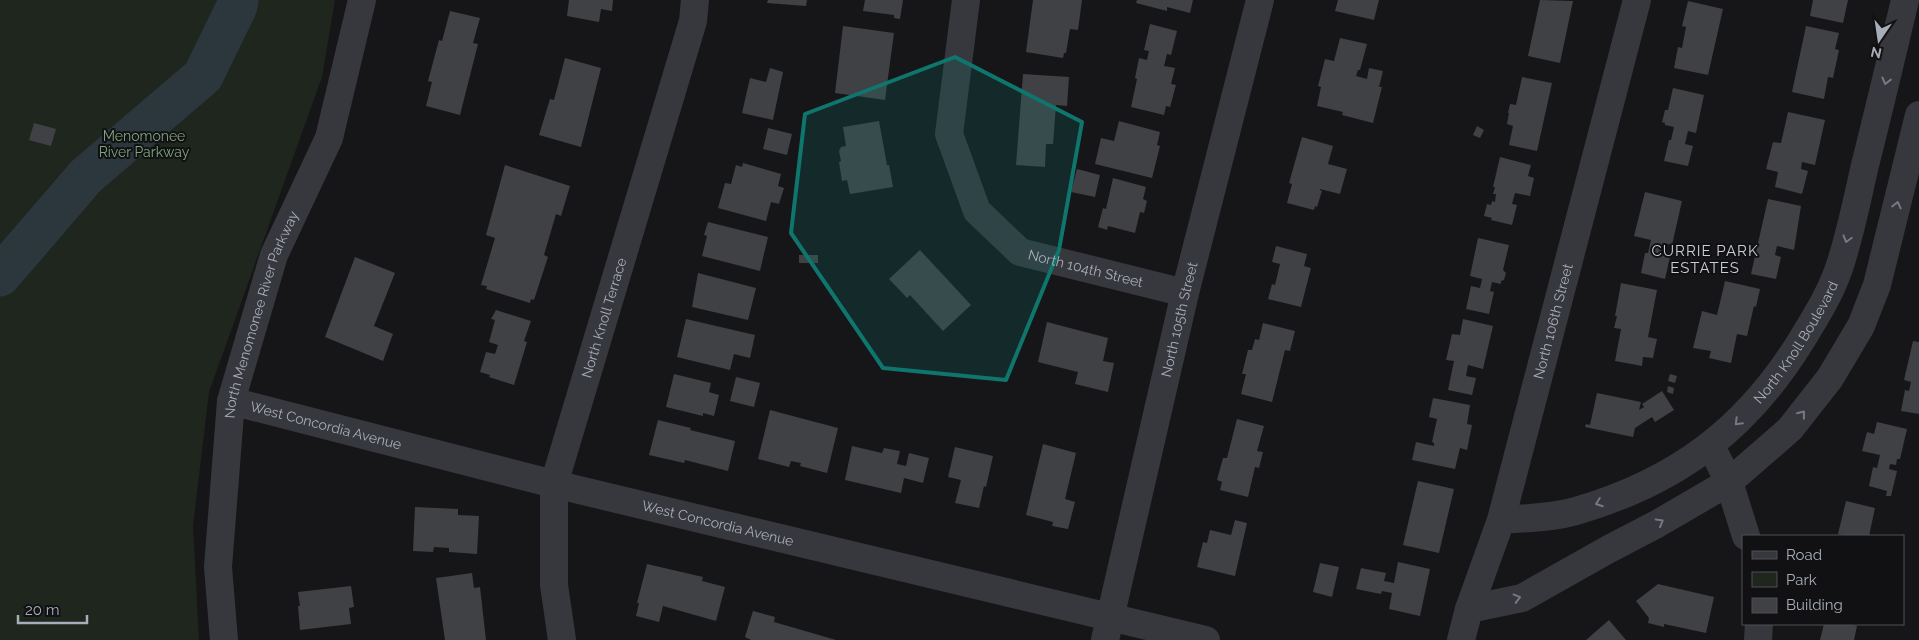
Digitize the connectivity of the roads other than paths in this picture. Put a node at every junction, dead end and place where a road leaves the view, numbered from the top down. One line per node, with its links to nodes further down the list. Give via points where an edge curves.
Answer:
1 (362, 0): 9 (street, North Menomonee River Parkway, via 329,138 274,254)
2 (695, 0): 12 (street, North Knoll Terrace, via 693,21)
3 (966, 0): 8 (street, North 104th Street, via 948,134 977,211 1020,252)
4 (1260, 0): 8 (street, North 105th Street)
5 (1637, 0): 13 (street, North 106th Street)
6 (1905, 0): 10 (street, North Knoll Boulevard, one-way to 10, via 1838,271 1819,312 1788,361 1761,398)
7 (1919, 115): 11 (street, one-way to 7, via 1790,429 1830,378 1861,326 1877,285)
8 (1186, 293): 17 (street, North 105th Street)
9 (231, 401): 12 (street, West Concordia Avenue); 18 (street, North Menomonee River Parkway, via 218,567)
10 (1711, 446): 11 (street); 13 (street, North Knoll Boulevard, one-way to 13, via 1669,473 1627,493 1574,512)
11 (1729, 482): 14 (street); 15 (street, one-way to 11, via 1522,598)
12 (554, 484): 17 (street, West Concordia Avenue); 19 (street, North Knoll Terrace, via 554,585)
13 (1501, 520): 15 (street, North 106th Street)
14 (1746, 535)
15 (1469, 609): 21 (street, North 106th Street)
16 (1758, 625): 22 (street)
17 (1108, 628): 20 (street, West Concordia Avenue)
18 (224, 640)
19 (562, 640)
20 (1206, 640)
21 (1461, 640)
22 (1758, 640)

